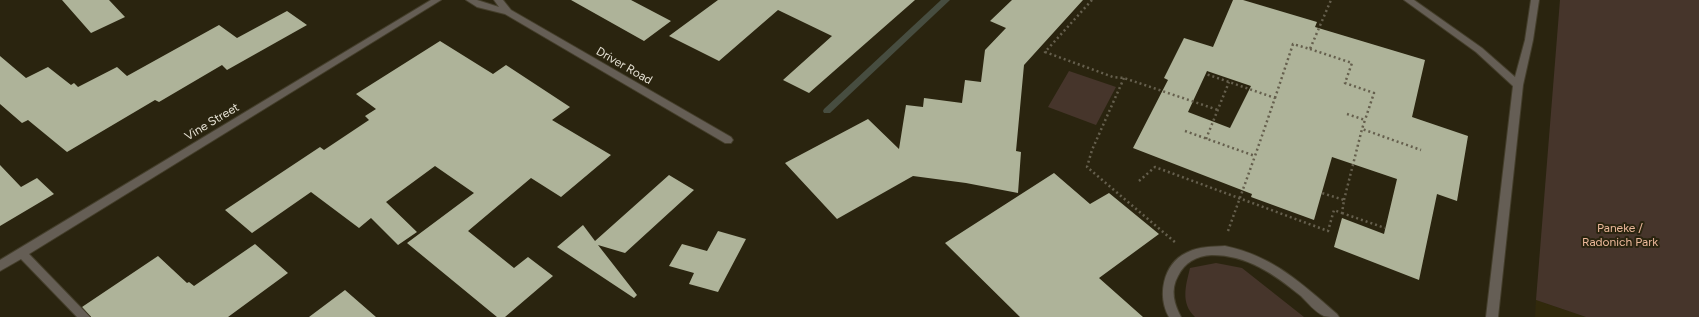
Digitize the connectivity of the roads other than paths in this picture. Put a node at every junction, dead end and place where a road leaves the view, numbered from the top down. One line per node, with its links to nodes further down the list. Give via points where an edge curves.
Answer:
1 (437, 0): 9 (street, Vine Street)
2 (470, 0): 6 (street, Driver Road)
3 (498, 0): 6 (street, Driver Road)
4 (1408, 0): 7 (street, via 1479,50)
5 (1534, 0): 7 (street, via 1529,40)
6 (508, 12): 8 (street, Driver Road)
7 (1518, 85): 14 (street)
8 (728, 140)
9 (22, 253): 10 (street, Vine Street); 11 (street)
10 (0, 266)
11 (84, 317)
12 (1175, 317): 13 (street, via 1169,305 1169,282 1180,262 1190,254 1221,249 1243,254 1273,269)
13 (1333, 317)
14 (1492, 317)

